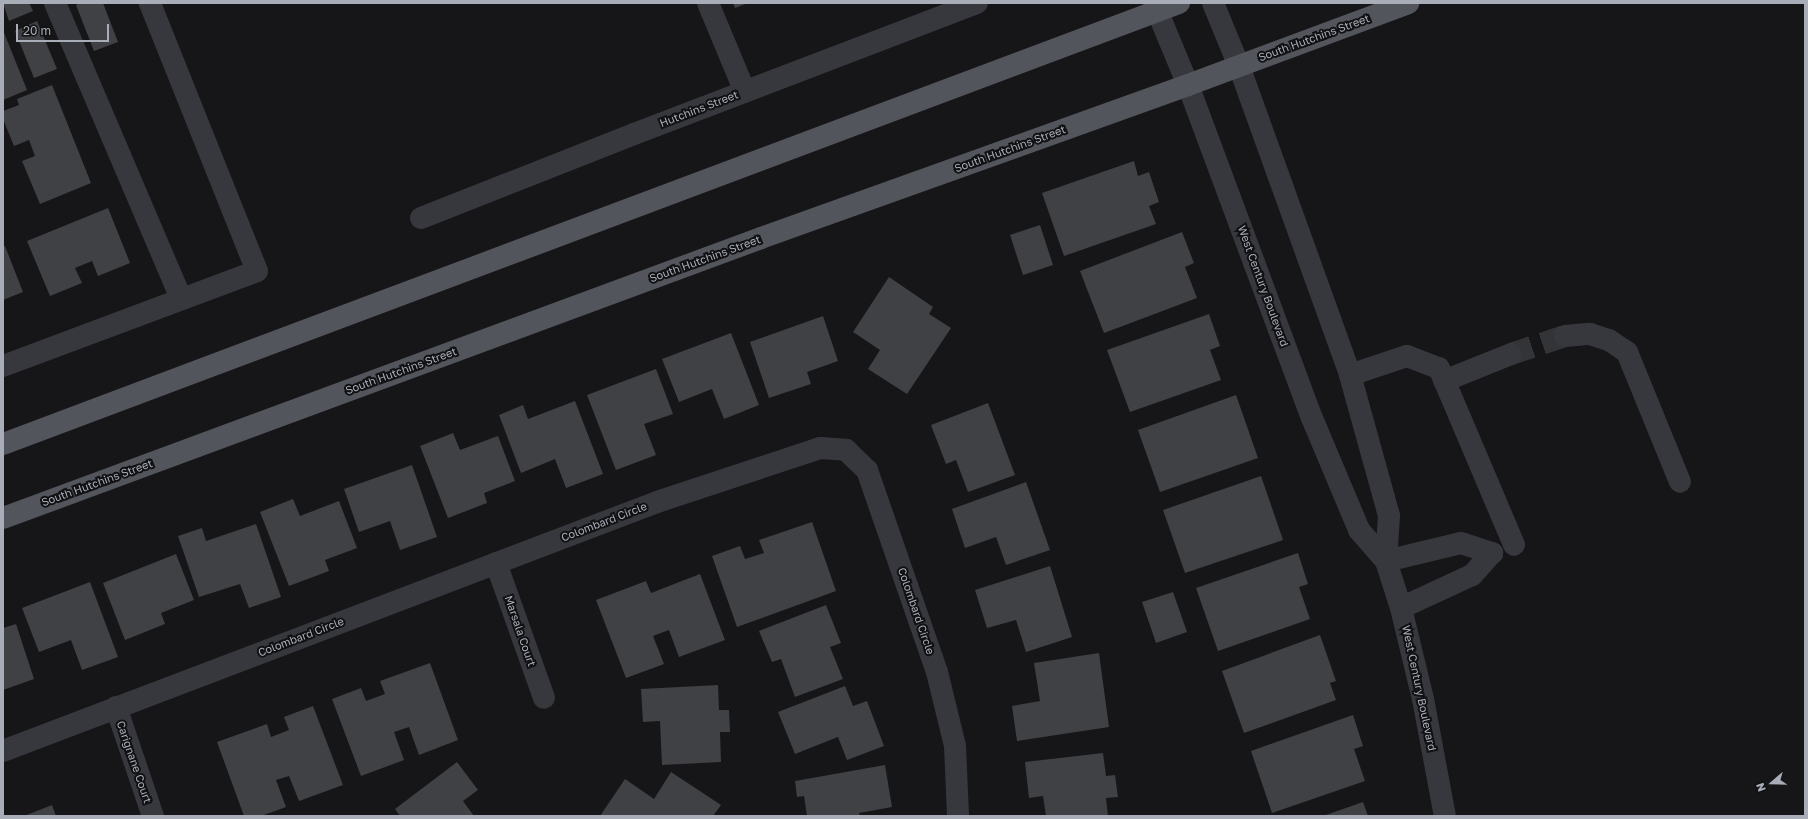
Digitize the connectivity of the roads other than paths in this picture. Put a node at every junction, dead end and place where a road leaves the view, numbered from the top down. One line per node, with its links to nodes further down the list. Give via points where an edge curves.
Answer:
1 (55, 3): 13 (street)
2 (150, 3): 13 (street, via 257,271)
3 (708, 3): 11 (street)
4 (978, 3): 11 (street, Hutchins Street)
5 (1179, 3): 8 (main road)
6 (1213, 3): 9 (street, West Century Boulevard)
7 (1408, 3): 9 (main road, South Hutchins Street)
8 (1156, 7): 10 (street, West Century Boulevard); 19 (main road)
9 (1239, 66): 10 (main road, South Hutchins Street); 17 (street, West Century Boulevard)
10 (1188, 85): 21 (main road, South Hutchins Street, via 754,241); 23 (street, West Century Boulevard, via 1312,418 1359,530)
11 (745, 92): 12 (street, Hutchins Street)
12 (421, 218)
13 (181, 299): 16 (street)
14 (1565, 336): 20 (street, via 1590,334 1609,340 1627,352)
15 (1511, 354): 18 (street)
16 (3, 366)
17 (1350, 375): 18 (street, via 1407,356 1439,368); 23 (street, West Century Boulevard, via 1390,516)
18 (1444, 381): 22 (street)
19 (3, 444)
20 (1680, 482)
21 (3, 518)
22 (1514, 545)
23 (1386, 561): 25 (street, West Century Boulevard); 25 (street, via 1461,542 1492,553 1472,575)
24 (496, 563): 26 (street, Marsala Court); 27 (street, Colombard Circle); 30 (street, Colombard Circle, via 657,502 820,448 846,450 866,470 937,672 955,746)
25 (1401, 608): 31 (street, West Century Boulevard, via 1423,699)
26 (544, 698)
27 (116, 707): 28 (street, Colombard Circle); 29 (street, Carignane Court)
28 (3, 751)
29 (153, 816)
30 (958, 816)
31 (1445, 816)

